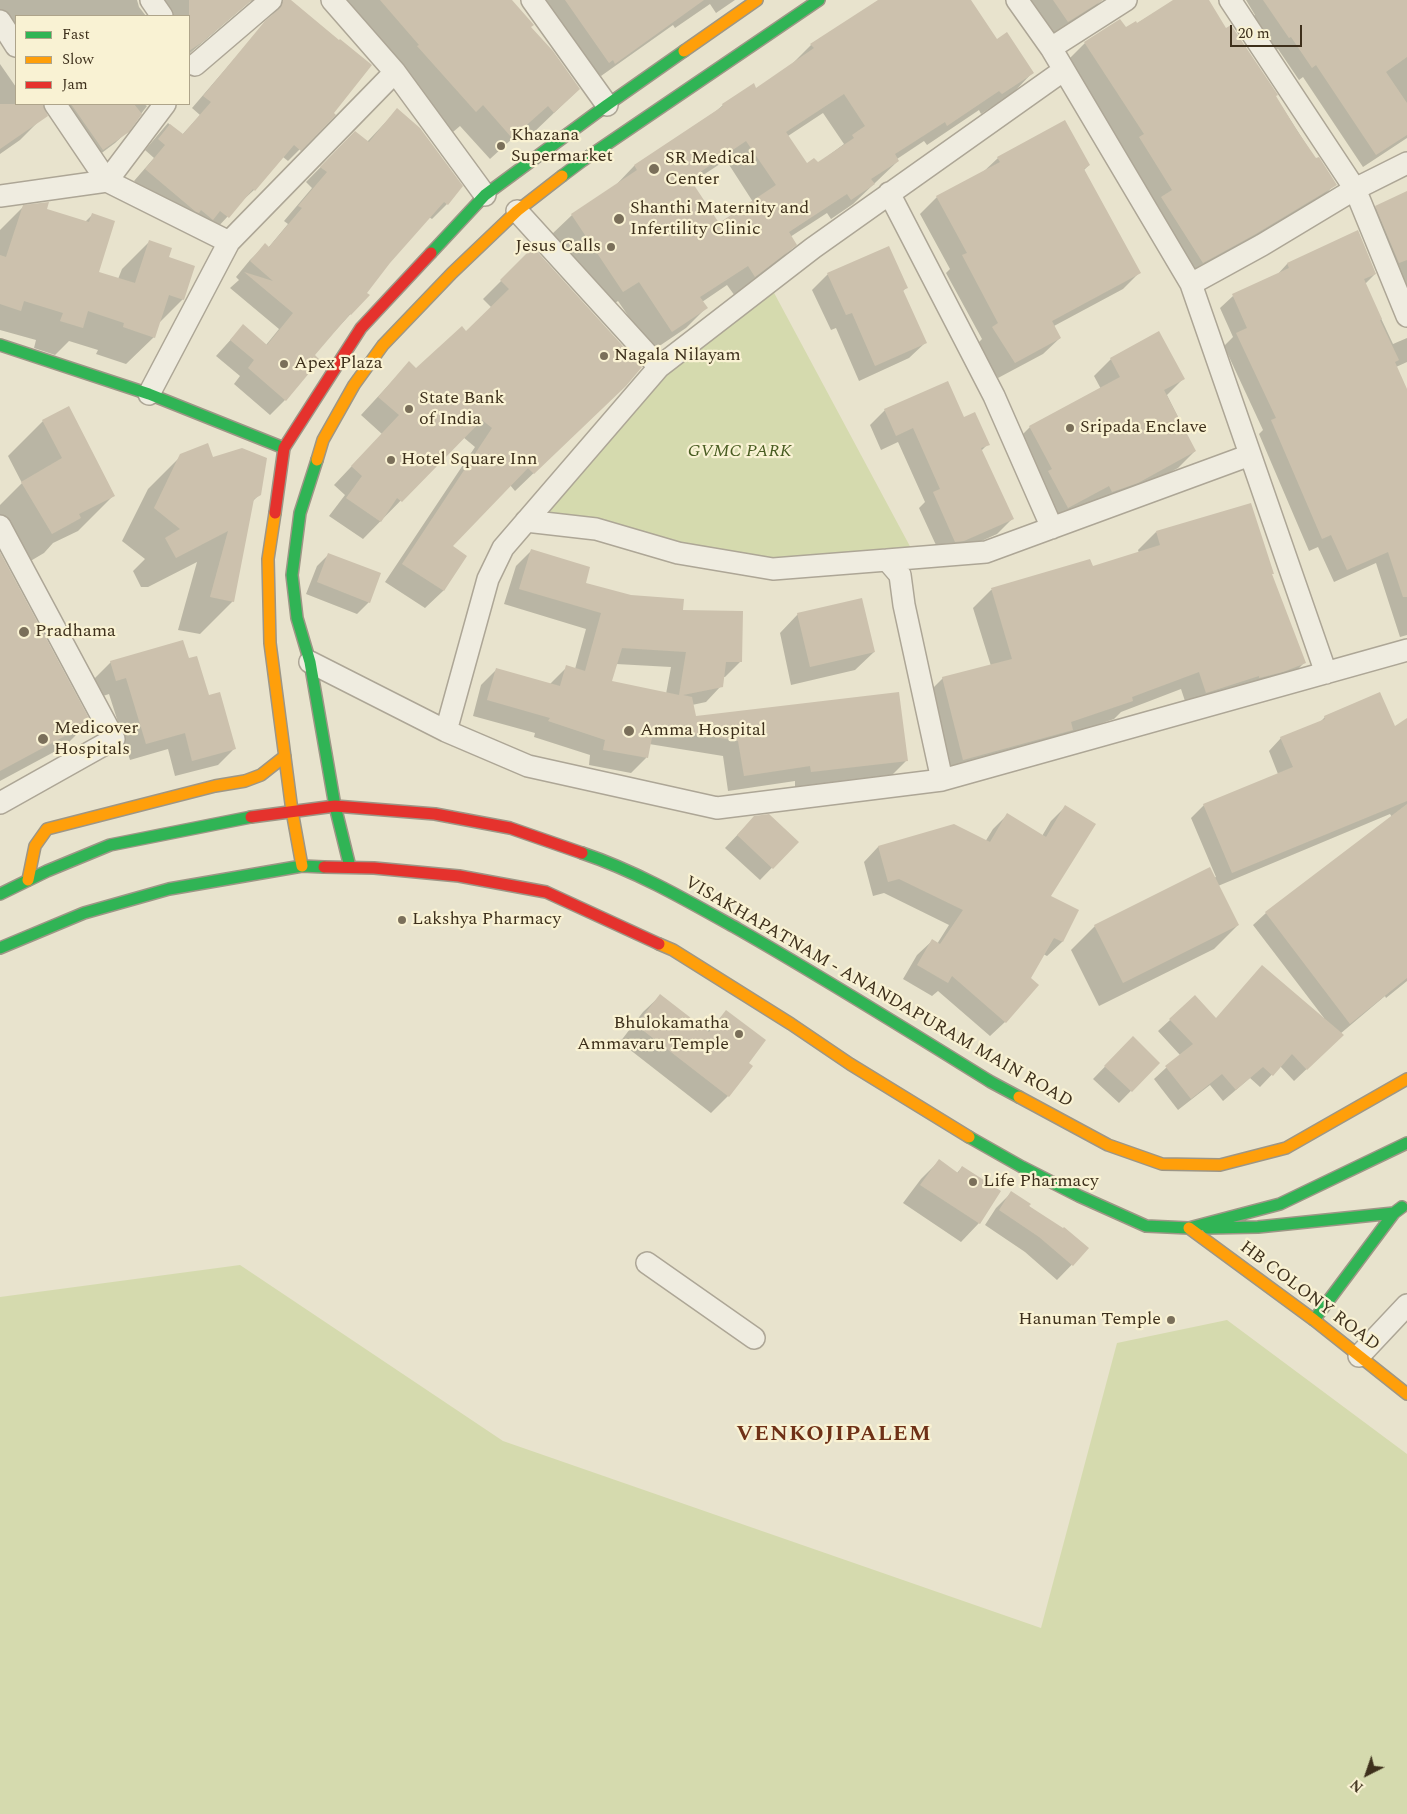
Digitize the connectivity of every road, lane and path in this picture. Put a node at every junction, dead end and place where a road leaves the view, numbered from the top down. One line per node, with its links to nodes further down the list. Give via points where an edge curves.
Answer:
1 (151, 0): 10 (street)
2 (271, 0): 14 (street)
3 (332, 0): 16 (street)
4 (532, 0): 19 (street)
5 (757, 0): 19 (street)
6 (819, 0): 26 (street, via 582,161)
7 (1017, 0): 13 (street)
8 (1126, 0): 13 (street)
9 (1230, 0): 22 (street)
10 (161, 15)
11 (0, 21): 12 (street)
12 (15, 44)
13 (1051, 48): 15 (street)
14 (191, 64)
15 (1064, 70): 23 (street); 28 (street)
16 (395, 72): 24 (street); 27 (street)
17 (56, 105): 21 (street)
18 (164, 105): 21 (street)
19 (606, 105): 24 (street)
20 (1407, 163): 22 (street)
21 (107, 181): 25 (street); 27 (street)
22 (1355, 189): 28 (street); 29 (street)
23 (889, 193): 31 (street); 37 (street, via 994,396)
24 (485, 195): 33 (street, via 361,328)
25 (0, 196)
26 (517, 211): 31 (street); 40 (street, via 383,345 354,384 323,440 300,514 292,576 297,618)
27 (228, 242): 32 (street)
28 (1191, 284): 34 (street)
29 (1407, 316)
30 (0, 345): 32 (street)
31 (659, 367): 35 (street)
32 (149, 394): 33 (street)
33 (284, 448): 43 (street, via 268,559 270,643)
34 (1250, 455): 37 (street); 41 (street)
35 (526, 521): 38 (street, via 596,529 678,553 773,568); 42 (street, via 503,548 488,579)
36 (0, 526): 45 (street, via 114,739)
37 (1052, 528): 38 (street, via 986,552)
38 (887, 560): 44 (street, via 900,575)
39 (1407, 650): 41 (street)
40 (310, 662): 42 (street); 46 (street)
41 (1326, 673): 44 (street)
42 (446, 731): 44 (street, via 528,766 717,808)
43 (285, 756): 47 (street); 50 (street, via 261,775 245,781 48,829 35,846)
44 (942, 780)
45 (0, 802)
46 (334, 806): 47 (street, VISAKHAPATNAM - ANANDAPURAM MAIN ROAD); 49 (street); 53 (street, VISAKHAPATNAM - ANANDAPURAM MAIN ROAD, via 435,814 510,828 609,862 702,909 814,972 991,1082 1108,1145 1162,1164 1220,1165 1286,1148)
47 (292, 811): 48 (street); 50 (street, VISAKHAPATNAM - ANANDAPURAM MAIN ROAD, via 110,845)
48 (302, 866): 49 (street); 52 (street, via 169,889 84,913)
49 (350, 867): 57 (street, via 459,876 546,892 673,950 850,1064 1022,1167 1146,1226)
50 (28, 880): 51 (street, VISAKHAPATNAM - ANANDAPURAM MAIN ROAD)
51 (0, 894)
52 (0, 948)
53 (1407, 1079)
54 (1407, 1142): 57 (street, via 1280,1204)
55 (1407, 1203): 56 (street)
56 (1394, 1213): 57 (street, via 1258,1227); 60 (street)
57 (1189, 1228): 60 (street, HB COLONY ROAD)
58 (646, 1263): 61 (street)
59 (1407, 1305): 62 (street)
60 (1314, 1320): 62 (street, HB COLONY ROAD)
61 (754, 1338)
62 (1360, 1356): 63 (street, HB COLONY ROAD)
63 (1407, 1394)

